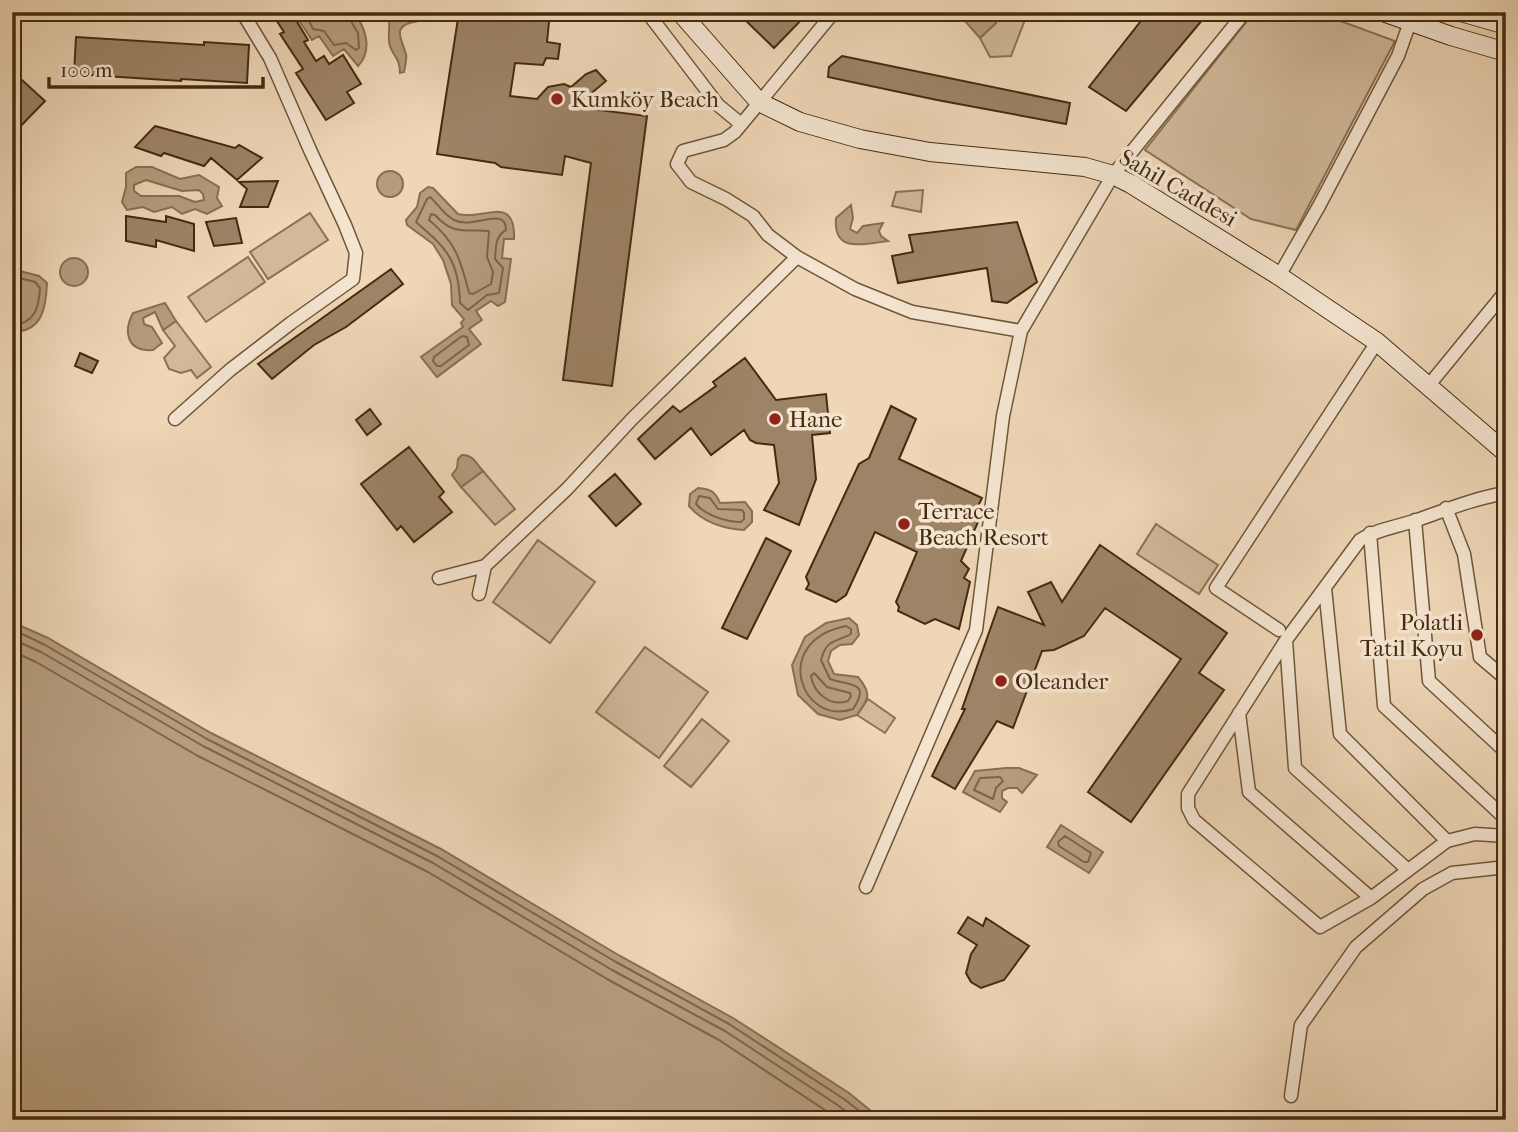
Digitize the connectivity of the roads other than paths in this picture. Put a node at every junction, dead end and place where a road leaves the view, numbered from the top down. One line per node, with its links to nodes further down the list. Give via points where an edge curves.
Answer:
1 (242, 12): 20 (street, via 270,58 345,225 356,253 356,270 353,278 230,370)
2 (647, 12): 12 (street, via 718,106)
3 (680, 12): 11 (main road, Sahil Caddesi)
4 (834, 12): 11 (street)
5 (1245, 12): 13 (street)
6 (1383, 12): 8 (main road)
7 (1461, 12): 9 (main road)
8 (1410, 22): 10 (main road); 15 (street, via 1398,56)
9 (1506, 26)
10 (1506, 52)
11 (759, 102): 12 (street); 13 (main road, Sahil Caddesi, via 800,122 860,139 930,152 1084,167)
12 (741, 124): 14 (street, via 724,140 683,151 677,164 691,183 753,216 768,235)
13 (1113, 175): 15 (main road, Sahil Caddesi); 17 (street)
14 (797, 257): 17 (street, via 912,313); 26 (street)
15 (1279, 276): 18 (main road, Sahil Caddesi)
16 (1506, 291): 19 (street)
17 (1021, 331): 39 (street, via 1003,416 976,630)
18 (1377, 342): 19 (main road, Sahil Caddesi); 30 (street, via 1216,588)
19 (1429, 385): 21 (main road, Sahil Caddesi)
20 (175, 419)
21 (1506, 453)
22 (1506, 493): 23 (street)
23 (1446, 508): 24 (street); 31 (street, via 1464,554 1480,657)
24 (1415, 520): 25 (street); 33 (street, via 1429,681)
25 (1370, 533): 28 (street); 34 (street, via 1384,706)
26 (485, 566): 27 (street); 29 (street)
27 (439, 578)
28 (1325, 587): 30 (street); 36 (street, via 1340,734)
29 (479, 594)
30 (1283, 635): 32 (street); 38 (street, via 1295,768)
31 (1506, 679)
32 (1239, 713): 40 (street, via 1249,792); 40 (street, via 1188,794 1194,820 1320,927)
33 (1506, 752)
34 (1506, 818)
35 (1506, 836): 36 (street, via 1475,834)
36 (1447, 841): 38 (street)
37 (1506, 867): 41 (street, via 1452,873 1423,889 1356,947 1301,1025)
38 (1408, 870): 40 (street)
39 (866, 887)
40 (1371, 898)
41 (1291, 1096)

